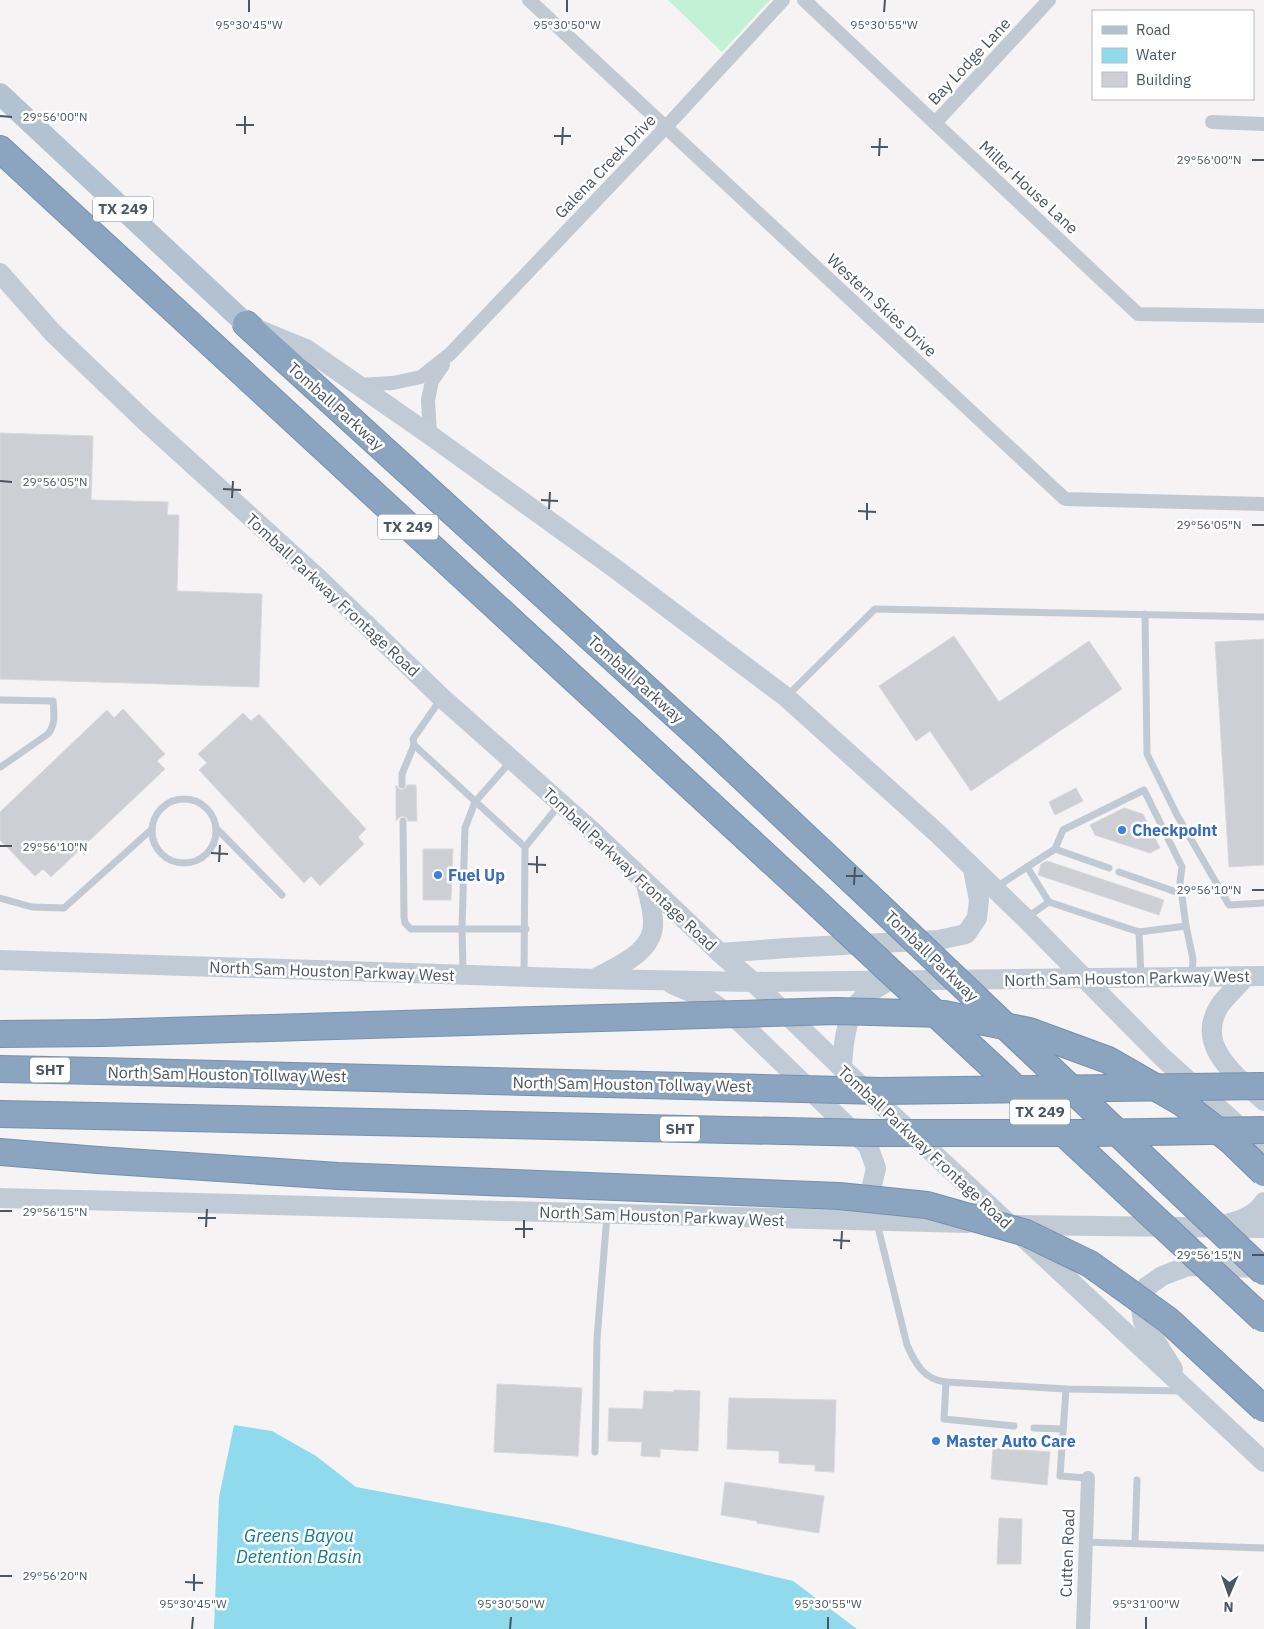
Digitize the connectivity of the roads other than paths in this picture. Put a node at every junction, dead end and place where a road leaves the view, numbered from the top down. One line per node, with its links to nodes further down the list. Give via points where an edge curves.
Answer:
1 (529, 0): 9 (street, Western Skies Drive)
2 (783, 0): 9 (street, Galena Creek Drive)
3 (804, 0): 7 (street, Miller House Lane)
4 (1050, 0): 7 (street, Bay Lodge Lane)
5 (0, 94): 13 (main road, Tomball Parkway / TX 249)
6 (1212, 122): 8 (street)
7 (936, 123): 12 (street, Miller House Lane, via 1138,314)
8 (1264, 124)
9 (665, 128): 14 (street, Galena Creek Drive); 17 (street, Western Skies Drive, via 1065,499)
10 (0, 149): 81 (highway, TX 249, bridge)
11 (0, 274): 20 (main road, Tomball Parkway Frontage Road, via 53,333 320,580)
12 (1264, 316)
13 (246, 324): 15 (main road, via 306,349); 80 (highway, Tomball Parkway / TX 249, bridge, via 704,741)
14 (450, 354): 15 (street, Galena Creek Drive, via 420,377); 16 (street, Galena Creek Drive, via 432,381 428,400)
15 (358, 385): 16 (main road)
16 (430, 435): 21 (main road)
17 (1264, 504)
18 (1145, 614): 19 (lane); 21 (lane, via 875,609); 44 (lane, via 1147,754 1228,905)
19 (1264, 616)
20 (441, 697): 23 (lane, via 413,739); 24 (main road, Tomball Parkway Frontage Road)
21 (786, 697): 36 (main road)
22 (0, 700): 25 (lane, via 53,701 54,717 48,734)
23 (414, 745): 26 (lane, via 402,774); 27 (lane)
24 (512, 760): 27 (lane); 28 (main road, Tomball Parkway Frontage Road)
25 (0, 766)
26 (402, 785)
27 (475, 802): 32 (lane); 47 (lane, via 465,828)
28 (560, 803): 32 (lane); 38 (main road, Tomball Parkway Frontage Road)
29 (403, 821): 47 (lane, via 405,923 411,929)
30 (216, 828): 31 (lane, via 207,808 199,802 183,799 160,809); 31 (lane, via 211,848 204,856 184,863 174,861 157,849); 41 (lane)
31 (152, 829): 42 (lane, via 64,908 32,908)
32 (525, 847): 48 (lane)
33 (1055, 849): 34 (lane); 35 (lane); 40 (lane, via 1063,830 1144,790 1182,866)
34 (1027, 867): 39 (lane); 43 (lane)
35 (1108, 868)
36 (973, 869): 39 (main road); 50 (main road, via 979,900 977,918 966,934 938,940)
37 (1119, 872): 40 (lane)
38 (646, 883): 50 (main road, Tomball Parkway Frontage Road); 58 (main road, via 654,920 652,935 646,946 631,958)
39 (994, 889): 45 (main road)
40 (1182, 894): 46 (lane)
41 (282, 896)
42 (0, 898)
43 (1049, 902): 45 (lane); 49 (lane)
44 (1264, 903)
45 (1026, 919): 57 (main road)
46 (1186, 926): 49 (lane); 56 (lane)
47 (462, 929): 48 (lane); 52 (lane)
48 (526, 929): 54 (lane)
49 (1139, 932): 55 (lane)
50 (720, 953): 61 (main road, Tomball Parkway Frontage Road)
51 (0, 960): 52 (main road, North Sam Houston Parkway West)
52 (464, 975): 54 (main road, North Sam Houston Parkway West)
53 (1255, 976): 56 (main road, North Sam Houston Parkway West); 66 (main road, via 1220,1006 1213,1023 1213,1042 1224,1064)
54 (524, 977): 58 (main road, North Sam Houston Parkway West)
55 (1141, 977): 56 (main road, North Sam Houston Parkway West); 57 (main road, North Sam Houston Parkway West)
56 (1192, 977)
57 (1085, 978): 60 (main road, North Sam Houston Parkway West); 68 (main road, via 1162,1056)
58 (595, 979): 59 (main road, North Sam Houston Parkway West)
59 (664, 980): 61 (main road, North Sam Houston Parkway West); 75 (main road, via 709,1000 741,1023 868,1146 876,1168 870,1194 856,1211)
60 (890, 980): 61 (main road, North Sam Houston Parkway West); 63 (main road, via 857,1004 848,1024)
61 (753, 982): 63 (main road, Tomball Parkway Frontage Road)
62 (0, 1034): 71 (highway, bridge, via 836,1012 944,1014 1029,1031 1108,1060 1181,1102)
63 (842, 1068): 77 (main road, Tomball Parkway Frontage Road)
64 (0, 1069): 65 (highway, North Sam Houston Tollway West / SHT, bridge, via 881,1091)
65 (1264, 1086)
66 (1264, 1101)
67 (0, 1114): 68 (highway, SHT, bridge, via 872,1132 1091,1132)
68 (1260, 1139): 70 (main road)
69 (0, 1152): 85 (highway, bridge, via 338,1176 838,1196 926,1205 1026,1233 1090,1264 1168,1320)
70 (1264, 1158)
71 (1264, 1173)
72 (0, 1198): 74 (main road, North Sam Houston Parkway West)
73 (1264, 1202): 78 (main road, via 1247,1217)
74 (607, 1214): 75 (main road, North Sam Houston Parkway West); 89 (lane, via 597,1339)
75 (832, 1220): 76 (main road, North Sam Houston Parkway West)
76 (876, 1221): 77 (main road, North Sam Houston Parkway West); 82 (lane, via 907,1345 914,1361 929,1378)
77 (1009, 1225): 78 (main road, North Sam Houston Parkway West); 84 (main road, Tomball Parkway Frontage Road)
78 (1209, 1228): 79 (main road, North Sam Houston Parkway West)
79 (1264, 1228)
80 (1264, 1270): 84 (main road, via 1188,1266 1162,1276 1145,1288 1140,1303 1143,1321)
81 (1264, 1320)
82 (946, 1382): 83 (lane); 86 (lane, via 944,1419)
83 (1066, 1389): 84 (lane); 88 (lane)
84 (1187, 1391): 90 (main road, Tomball Parkway Frontage Road)
85 (1264, 1409)
86 (1014, 1426)
87 (1034, 1428): 88 (lane)
88 (1063, 1430): 91 (lane, via 1060,1476)
89 (595, 1452)
90 (1264, 1462)
91 (1088, 1478): 93 (street, Cutten Road)
92 (1137, 1480): 94 (lane)
93 (1085, 1542): 94 (lane); 96 (street, Cutten Road)
94 (1135, 1543): 95 (lane)
95 (1264, 1548)
96 (1083, 1629)

